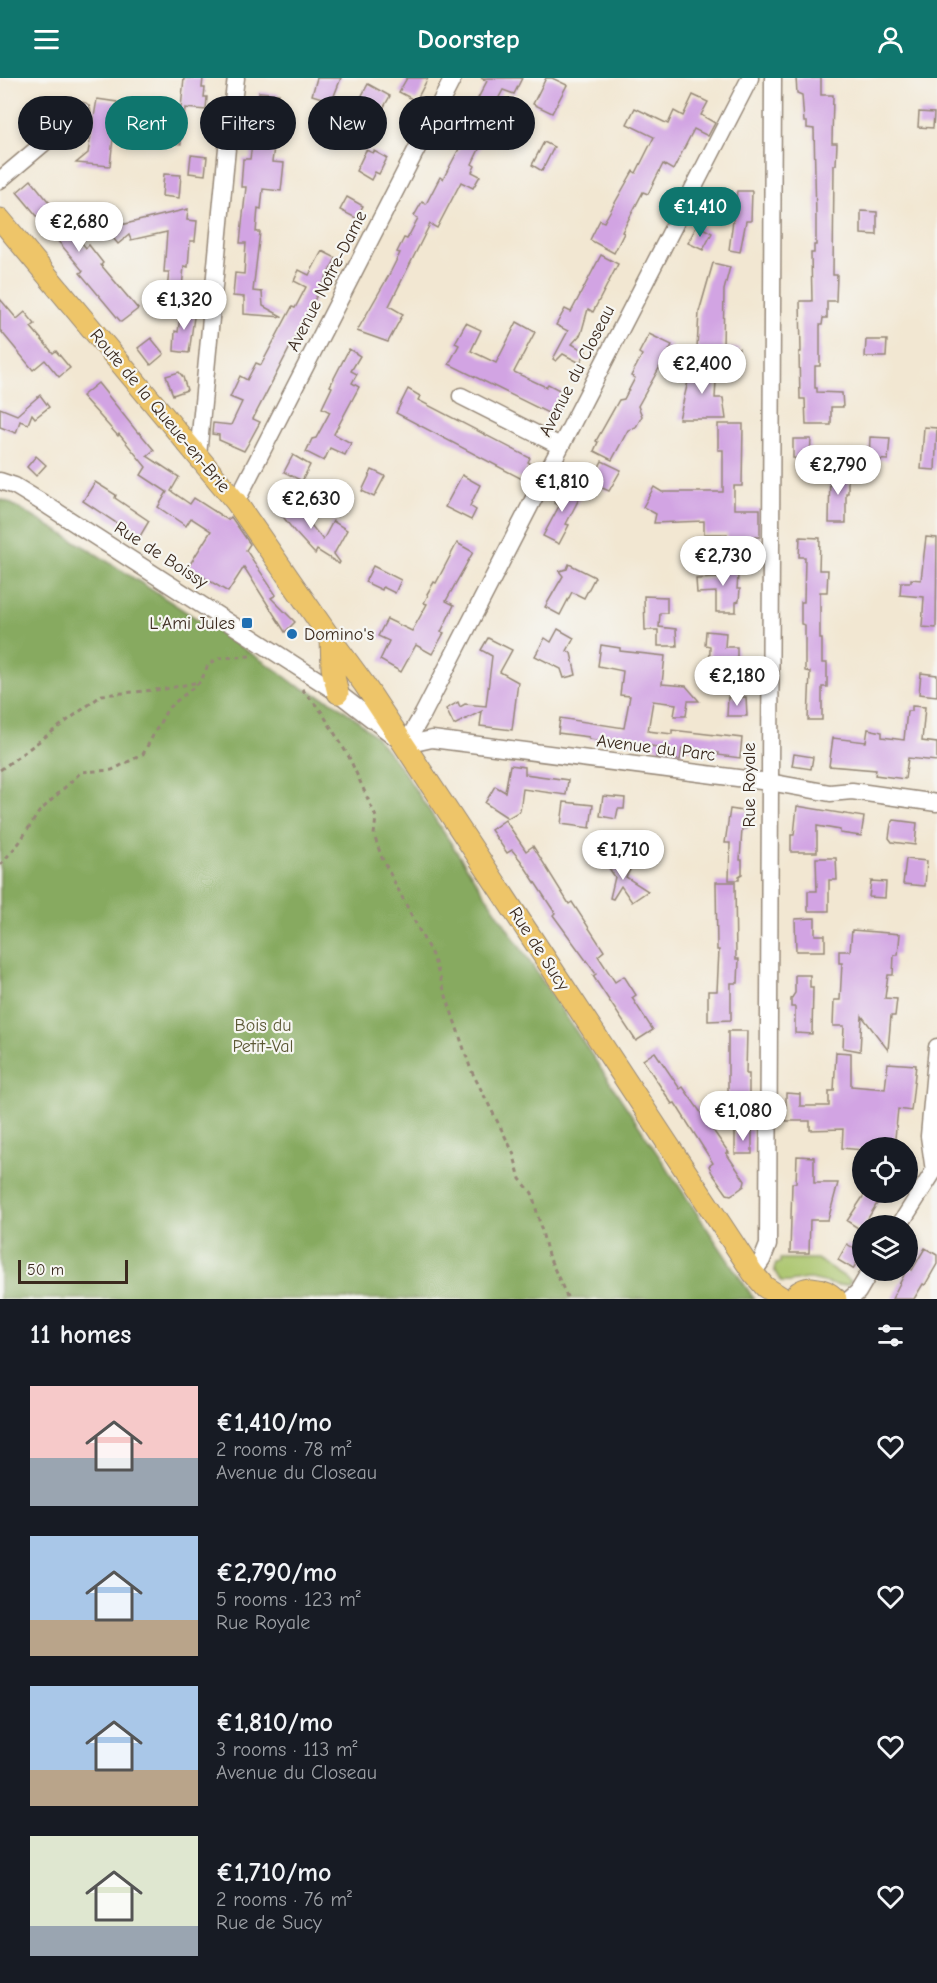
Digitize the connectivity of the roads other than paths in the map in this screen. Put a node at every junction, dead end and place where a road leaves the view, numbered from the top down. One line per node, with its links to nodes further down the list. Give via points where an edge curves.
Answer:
1 (236, 78): 10 (street)
2 (453, 78): 12 (street, Avenue Notre-Dame)
3 (750, 78): 9 (street, Avenue du Closeau)
4 (773, 78): 19 (street, Rue Royale)
5 (36, 150): 6 (street)
6 (0, 180)
7 (0, 219): 10 (main road, Route de la Queue-en-Brie)
8 (461, 396): 9 (street)
9 (560, 446): 18 (street, Avenue du Closeau)
10 (198, 456): 12 (main road, Route de la Queue-en-Brie)
11 (0, 482): 14 (street, Rue de Boissy, via 15,486 48,506)
12 (236, 502): 13 (main road, Route de la Queue-en-Brie)
13 (331, 639): 15 (main road); 16 (main road, Rue de Sucy)
14 (297, 667): 15 (street); 17 (street, Rue de Boissy)
15 (332, 668): 16 (street); 17 (main road)
16 (364, 684): 18 (main road, Rue de Sucy)
17 (338, 693): 18 (street, Rue de Boissy)
18 (405, 745): 19 (street, Avenue du Parc, via 432,739); 24 (main road, Rue de Sucy)
19 (769, 782): 20 (street, Avenue du Parc, via 830,793 852,790); 24 (street, Rue Royale, via 768,1245)
20 (937, 803)
21 (937, 1047): 22 (street, via 929,1136)
22 (935, 1169): 23 (street)
23 (906, 1215)
24 (753, 1273): 26 (main road, Rue de Sucy, via 765,1287)
25 (864, 1281): 29 (street)
26 (784, 1299)
27 (792, 1299): 28 (main road, via 811,1288 829,1292)
28 (836, 1299)
29 (850, 1299)

